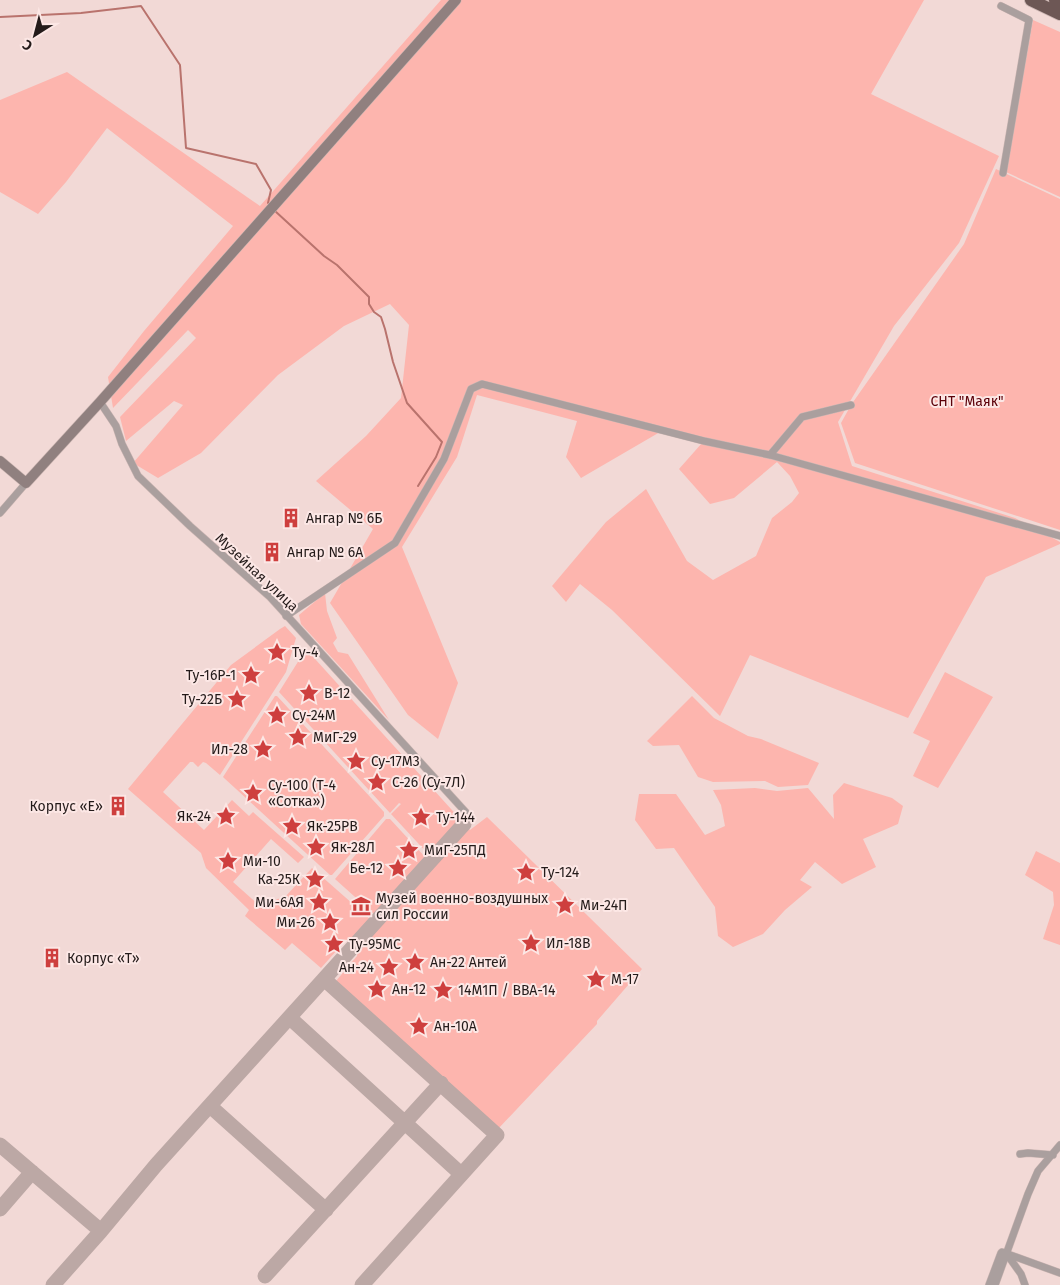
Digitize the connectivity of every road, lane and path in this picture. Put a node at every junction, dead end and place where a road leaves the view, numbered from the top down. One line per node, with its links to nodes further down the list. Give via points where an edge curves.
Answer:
1 (456, 0): 8 (street)
2 (1031, 0): 6 (highway)
3 (1055, 0): 4 (highway)
4 (1060, 2)
5 (1001, 6): 7 (street, via 1029,20)
6 (1060, 14)
7 (1003, 173)
8 (100, 402): 12 (street); 15 (street, Музейная улица, via 116,426 138,476)
9 (852, 405): 10 (street, via 802,417)
10 (770, 455): 14 (street); 15 (street, via 482,384 471,389 444,460 395,543)
11 (0, 461): 12 (street)
12 (26, 483): 13 (street)
13 (0, 513)
14 (1060, 536)
15 (286, 616): 16 (street, Музейная улица)
16 (471, 818)
17 (1060, 1145): 19 (street)
18 (1020, 1154): 19 (street)
19 (1053, 1155): 20 (street, via 1038,1171)
20 (1004, 1252): 21 (street); 22 (street); 23 (street); 24 (street, via 1021,1274)
21 (1060, 1273)
22 (989, 1285)
23 (995, 1285)
24 (1025, 1285)

